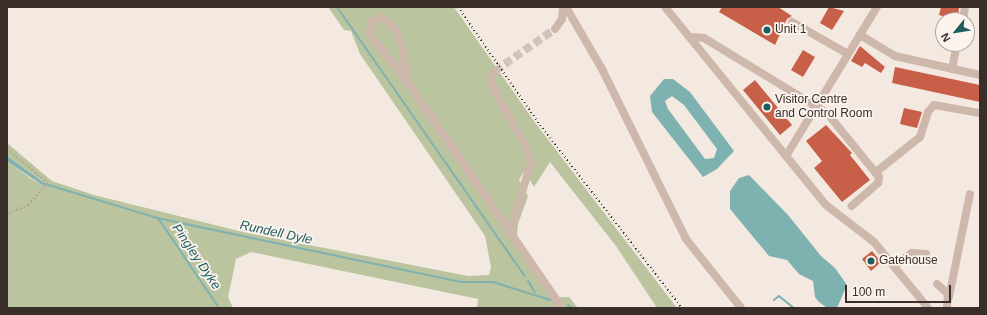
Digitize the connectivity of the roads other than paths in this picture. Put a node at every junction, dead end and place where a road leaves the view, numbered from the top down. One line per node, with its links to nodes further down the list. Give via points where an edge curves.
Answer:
1 (564, 7): 5 (lane, via 562,19); 26 (lane, via 602,69 686,239)
2 (665, 7): 7 (lane)
3 (875, 8): 6 (lane)
4 (792, 22): 9 (lane)
5 (555, 29)
6 (860, 35): 9 (lane); 10 (lane, via 895,56)
7 (690, 37): 14 (lane, via 704,38); 16 (lane)
8 (955, 52): 10 (lane)
9 (848, 54): 14 (lane)
10 (952, 69): 12 (lane)
11 (495, 71): 20 (lane, via 491,80 492,86 528,149 531,162)
12 (980, 75)
13 (406, 80): 13 (lane, via 370,34 372,21 380,18 388,20 397,32 403,50); 20 (lane)
14 (817, 106): 16 (lane); 17 (lane, via 827,113)
15 (980, 113): 17 (lane, via 934,105 928,112 920,137)
16 (786, 156): 22 (lane, via 829,209 874,242)
17 (876, 172): 19 (lane, via 878,183)
18 (970, 194): 24 (lane)
19 (852, 206)
20 (510, 233): 25 (lane)
21 (926, 254): 22 (lane, via 912,252)
22 (894, 266): 27 (lane)
23 (937, 284): 24 (lane)
24 (949, 298): 28 (lane)
25 (562, 308)
26 (741, 308)
27 (928, 308)
28 (947, 308)

